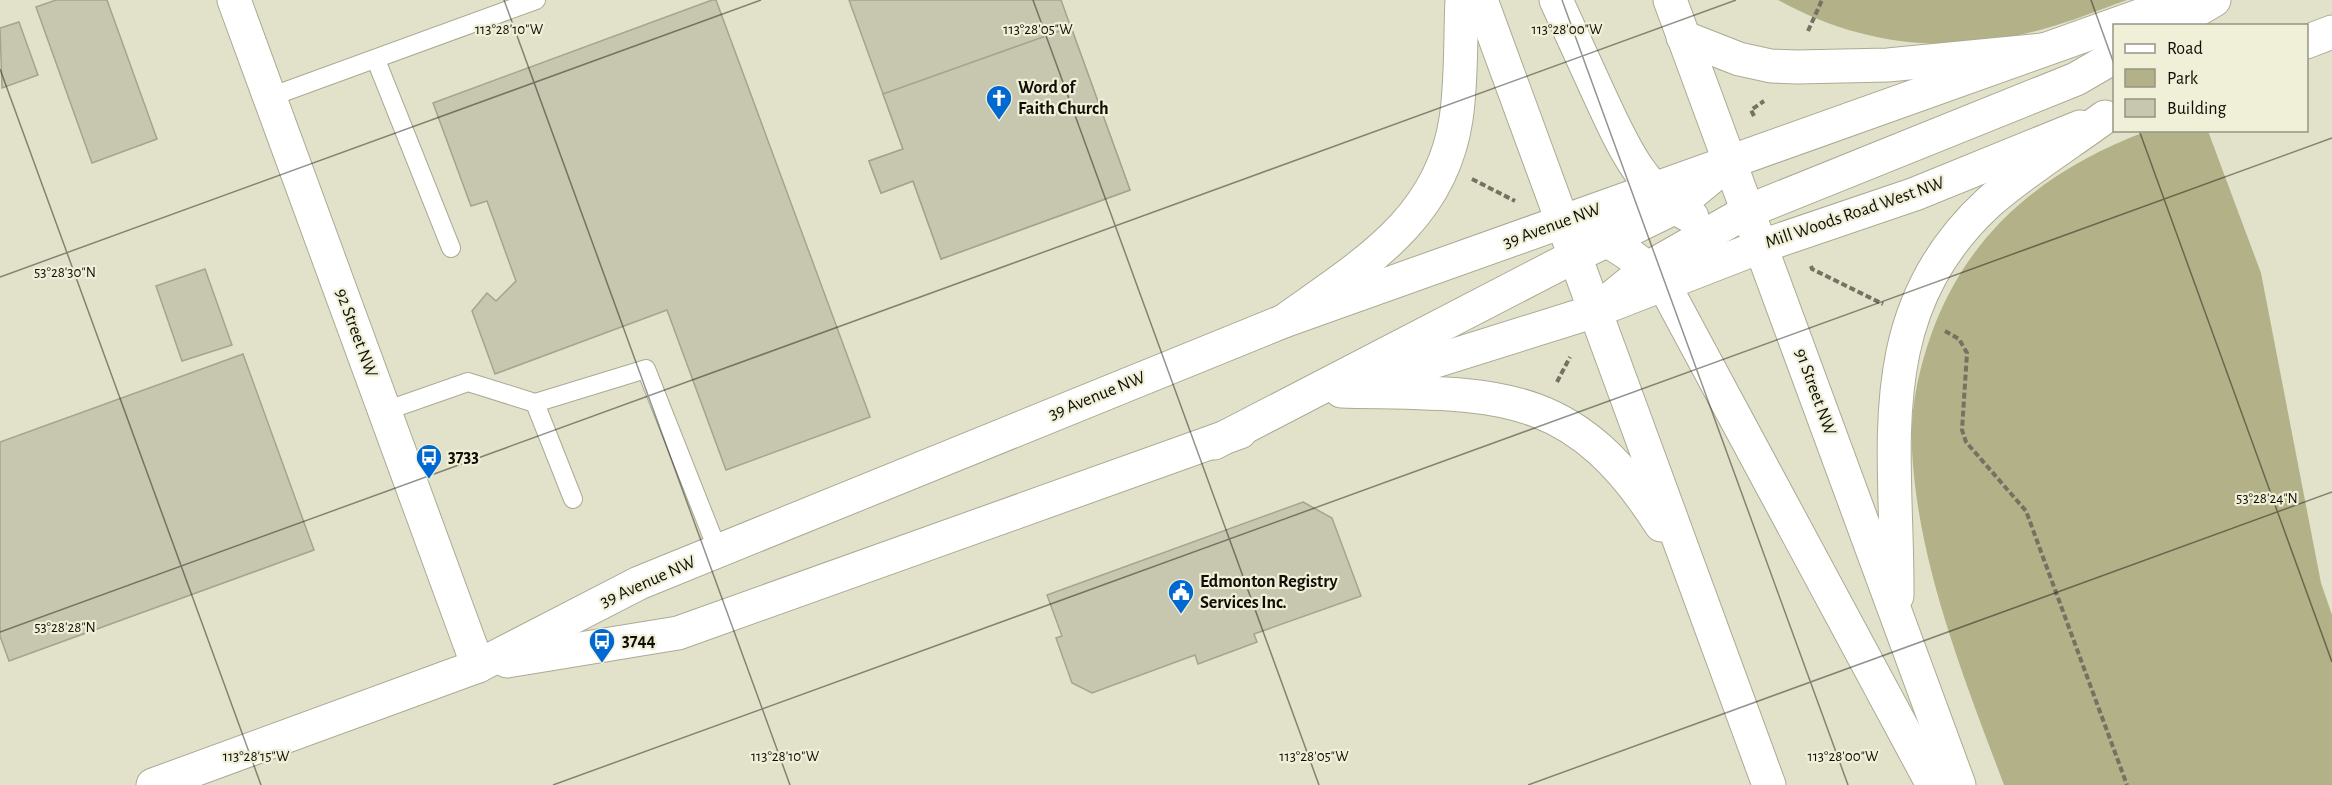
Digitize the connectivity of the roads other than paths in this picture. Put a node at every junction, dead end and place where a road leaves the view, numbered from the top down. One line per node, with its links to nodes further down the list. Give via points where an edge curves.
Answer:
1 (234, 0): 18 (main road, 92 Street NW)
2 (536, 0): 17 (lane)
3 (1462, 0): 31 (main road, via 1457,117 1452,144 1436,184 1409,222 1376,254)
4 (1481, 0): 23 (main road)
5 (1556, 0): 21 (main road, via 1628,157)
6 (1670, 0): 13 (main road, 91 Street NW)
7 (2184, 0): 9 (main road)
8 (2214, 0): 10 (main road)
9 (2116, 24)
10 (2173, 24)
11 (2113, 25): 15 (main road)
12 (2332, 32): 14 (main road)
13 (1683, 37): 15 (main road, via 1739,59 1797,67 1888,65); 20 (main road, 91 Street NW)
14 (2308, 42)
15 (2042, 50): 20 (main road)
16 (2113, 58): 22 (main road, via 2076,79)
17 (376, 60): 18 (lane); 27 (lane)
18 (270, 97): 34 (main road, 92 Street NW)
19 (2110, 115): 26 (main road, Mill Woods Road West NW, via 1915,194); 39 (main road, via 1989,203 1937,265 1912,317 1898,368 1893,416)
20 (1731, 161): 21 (main road); 22 (main road, 91 Street NW)
21 (1664, 199): 23 (main road, 39 Avenue NW); 24 (main road); 25 (main road)
22 (1748, 211): 24 (main road); 26 (main road, 91 Street NW)
23 (1564, 222): 25 (main road); 28 (main road); 31 (main road, 39 Avenue NW)
24 (1715, 228): 26 (main road); 29 (main road)
25 (1609, 240): 28 (main road); 29 (main road)
26 (1762, 246): 29 (main road, Mill Woods Road West NW); 39 (main road, 91 Street NW)
27 (451, 248)
28 (1575, 256): 30 (main road); 35 (main road)
29 (1655, 276): 30 (main road, Mill Woods Road West NW); 43 (main road)
30 (1595, 310): 32 (main road, 39 Avenue NW); 38 (main road)
31 (1284, 321): 37 (main road, 39 Avenue NW)
32 (1341, 391): 35 (main road, 39 Avenue NW); 38 (main road, via 1461,394 1541,411 1566,423 1615,463 1639,490)
33 (535, 403): 34 (lane, via 468,382); 36 (lane); 37 (lane, via 646,369)
34 (385, 411): 40 (main road, 92 Street NW)
35 (1214, 443): 40 (main road, 39 Avenue NW, via 678,633)
36 (573, 499)
37 (718, 551): 40 (main road, 39 Avenue NW, via 639,583)
38 (1692, 575): 42 (main road)
39 (1897, 618): 44 (main road, 91 Street NW)
40 (478, 666): 41 (main road, 39 Avenue NW)
41 (153, 785)
42 (1769, 785)
43 (1933, 785)
44 (1959, 785)

